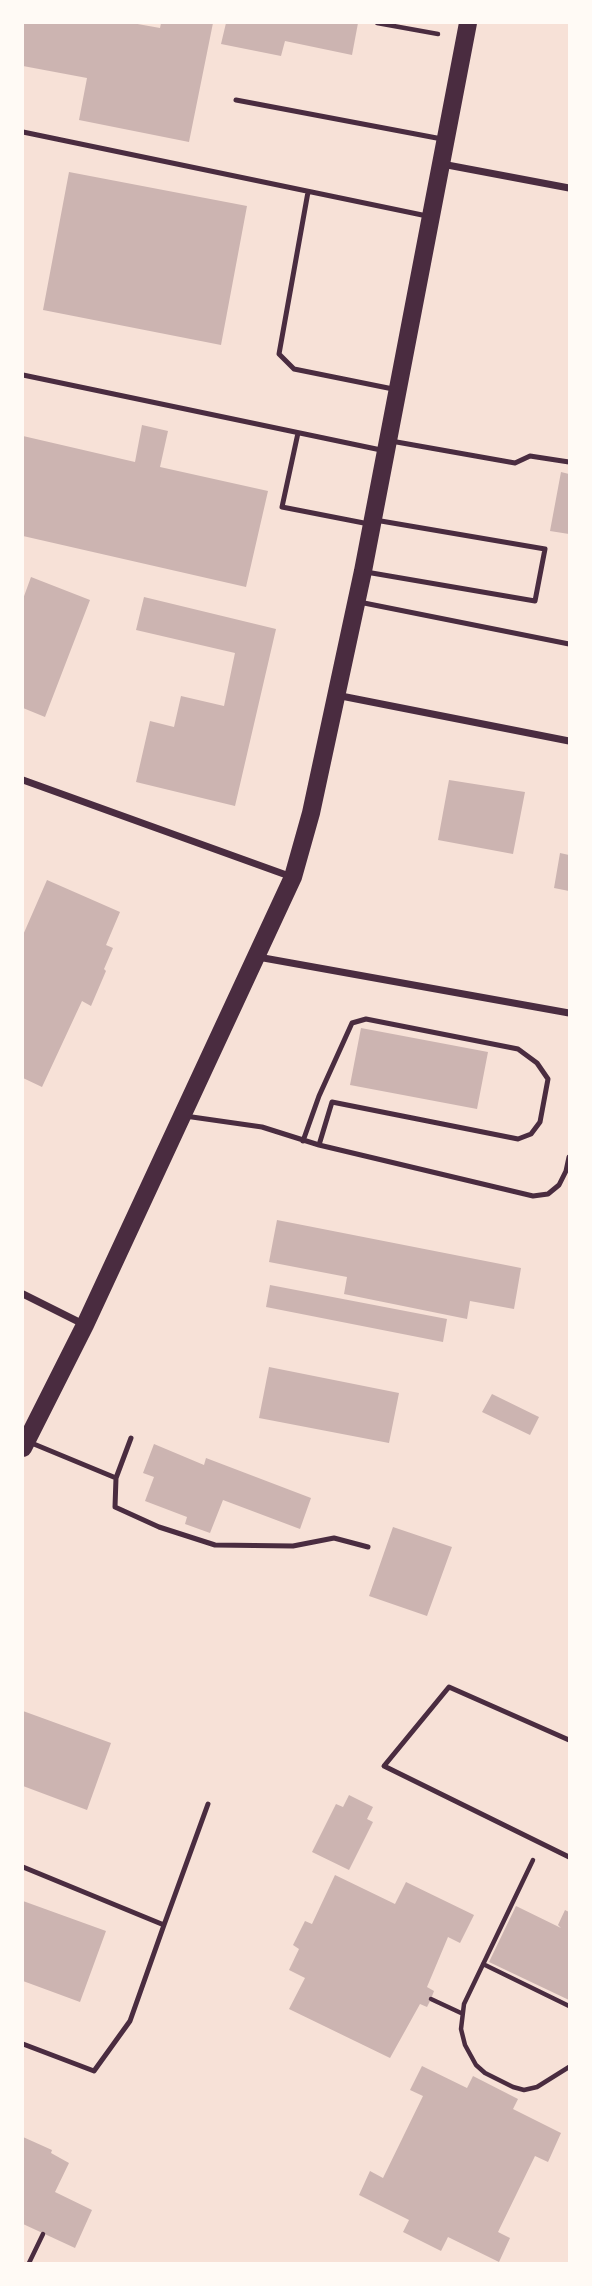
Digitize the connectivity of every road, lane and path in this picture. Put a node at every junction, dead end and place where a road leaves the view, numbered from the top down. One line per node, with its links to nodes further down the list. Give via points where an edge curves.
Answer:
1 (377, 23): 2 (path)
2 (466, 31): 5 (main road)
3 (236, 100): 5 (lane)
4 (23, 132): 8 (lane)
5 (446, 140): 6 (main road)
6 (441, 163): 7 (street); 9 (main road)
7 (569, 188)
8 (308, 192): 9 (lane); 11 (lane, via 279,354 294,369)
9 (430, 217): 11 (main road)
10 (23, 374): 12 (lane)
11 (396, 390): 13 (main road)
12 (298, 432): 13 (lane); 15 (lane, via 282,507)
13 (385, 445): 14 (lane, via 514,463 530,456); 15 (main road)
14 (569, 462)
15 (372, 522): 16 (main road); 16 (lane, via 545,550 535,601)
16 (363, 571): 17 (main road)
17 (356, 602): 18 (lane); 19 (main road)
18 (569, 644)
19 (336, 695): 20 (street); 22 (main road)
20 (569, 741)
21 (23, 780): 22 (street)
22 (293, 877): 23 (main road)
23 (257, 957): 24 (street); 25 (main road)
24 (569, 1013)
25 (183, 1116): 26 (lane, via 262,1127); 30 (main road)
26 (303, 1141): 27 (lane); 27 (lane, via 352,1023 366,1019 518,1049 537,1063 548,1079 540,1122 531,1134 518,1139 332,1102)
27 (319, 1145): 28 (lane, via 533,1196 548,1194 559,1185)
28 (569, 1157)
29 (23, 1294): 30 (street)
30 (85, 1325): 32 (main road)
31 (131, 1438): 33 (lane)
32 (24, 1445): 33 (lane)
33 (116, 1478): 34 (lane, via 115,1507 215,1545 293,1546 334,1538)
34 (368, 1546)
35 (569, 1740): 37 (lane, via 449,1687 384,1766)
36 (208, 1804): 40 (lane)
37 (541, 1843): 38 (lane); 41 (path)
38 (569, 1857)
39 (23, 1867): 40 (lane)
40 (164, 1924): 45 (lane, via 130,2021 94,2071)
41 (483, 1964): 43 (path); 44 (path)
42 (431, 1999): 44 (path)
43 (569, 2006)
44 (461, 2013): 46 (path, via 469,2054 499,2081 524,2090 549,2081)
45 (23, 2043)
46 (569, 2066)
47 (43, 2234): 48 (path)
48 (29, 2263)

